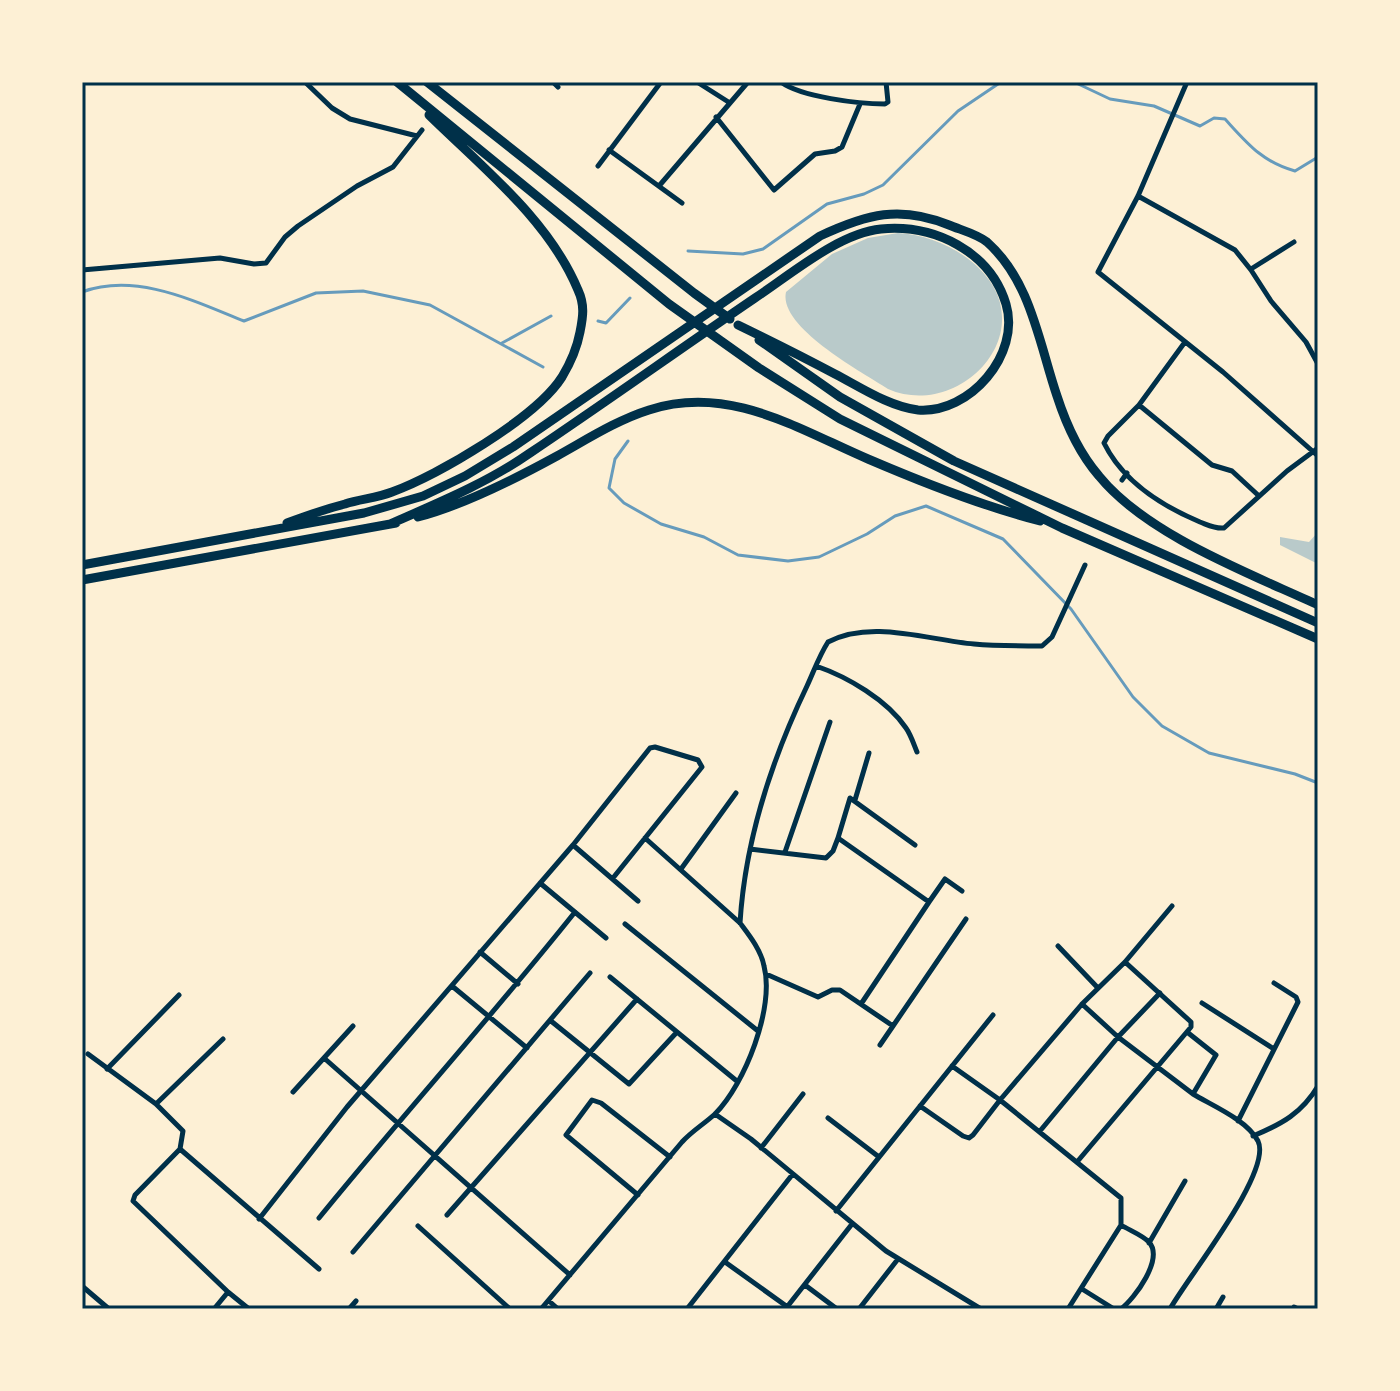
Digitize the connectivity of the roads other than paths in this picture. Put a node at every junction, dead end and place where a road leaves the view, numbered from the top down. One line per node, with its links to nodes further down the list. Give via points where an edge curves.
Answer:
1 (305, 82): 20 (street, via 350,119 419,133 393,167 298,226 266,263 220,258)
2 (396, 82): 30 (highway, via 720,341 840,419); 31 (highway, via 556,248 584,310 576,351 546,396 436,472 390,493)
3 (427, 82): 21 (highway)
4 (661, 82): 13 (street)
5 (697, 82): 10 (street)
6 (748, 82): 10 (street)
7 (781, 82): 11 (street)
8 (886, 82): 11 (street, via 886,104)
9 (1187, 82): 16 (street)
10 (730, 103): 12 (street)
11 (860, 104): 12 (street, via 842,147 815,154 774,190)
12 (716, 117): 15 (street)
13 (609, 150): 14 (street); 15 (street)
14 (598, 166)
15 (659, 186): 17 (street)
16 (1138, 196): 19 (street, via 1227,244); 22 (street, via 1098,272)
17 (682, 203)
18 (1294, 242): 19 (street)
19 (1251, 269): 23 (street)
20 (82, 270)
21 (736, 324): 29 (highway, via 888,401 918,410 943,408 968,397 987,379 1008,329 1001,292 987,270 956,242 932,232 879,229 815,258 527,455 466,491); 36 (highway, via 840,397 954,461)
22 (1185, 342): 24 (street); 25 (street)
23 (1318, 364)
24 (1139, 405): 26 (street, via 1104,443); 28 (street)
25 (1316, 452): 28 (street)
26 (1127, 473): 27 (street); 28 (street, via 1150,496 1219,529)
27 (1122, 480)
28 (1259, 496)
29 (390, 524): 30 (highway, via 471,499 649,410 723,402 772,416 1003,511); 34 (highway)
30 (1062, 528): 37 (highway)
31 (249, 535): 32 (highway); 35 (highway, via 364,513 423,496 465,476 820,236 871,215 898,213 927,216 986,241 1014,273 1071,428 1084,456 1116,495 1156,525)
32 (82, 565)
33 (1085, 565): 38 (street, via 1052,637 1042,646 975,644 881,631 834,638)
34 (82, 580)
35 (1318, 605)
36 (1318, 623)
37 (1318, 639)
38 (816, 666): 40 (street, via 846,677 879,701 906,728); 48 (street, via 775,764)
39 (830, 722): 49 (street)
40 (917, 752)
41 (869, 753): 43 (street)
42 (736, 793): 50 (street)
43 (855, 800): 45 (street, via 850,799); 47 (street)
44 (645, 838): 46 (street, via 702,767 698,760 650,748); 50 (street); 51 (street)
45 (838, 838): 49 (street, via 826,858); 55 (street)
46 (573, 845): 51 (street); 52 (street)
47 (915, 845)
48 (750, 849): 49 (street); 59 (street)
49 (785, 852)
50 (681, 869): 59 (street)
51 (613, 878): 54 (street)
52 (540, 883): 57 (street); 63 (street)
53 (962, 891): 55 (street, via 945,879)
54 (638, 901)
55 (929, 902): 76 (street)
56 (1172, 906): 64 (street)
57 (575, 912): 61 (street); 69 (street)
58 (966, 919): 82 (street)
59 (740, 923): 66 (street, via 764,961)
60 (625, 924): 83 (street)
61 (606, 938)
62 (1058, 946): 71 (street)
63 (480, 952): 69 (street); 70 (street)
64 (1125, 962): 71 (street); 72 (street)
65 (590, 973): 80 (street)
66 (766, 974): 76 (street, via 818,997 840,990); 83 (street)
67 (610, 977): 74 (street)
68 (1274, 983): 90 (street, via 1298,1002)
69 (518, 984): 79 (street)
70 (452, 986): 79 (street); 99 (street)
71 (1097, 987): 77 (street)
72 (1160, 993): 85 (street, via 1191,1022); 86 (street)
73 (179, 995): 96 (street)
74 (637, 999): 84 (street); 92 (street)
75 (1202, 1003): 90 (street)
76 (861, 1004): 82 (street)
77 (1082, 1004): 86 (street); 103 (street)
78 (993, 1015): 94 (street)
79 (492, 1016): 89 (street); 109 (street)
80 (551, 1021): 89 (street); 92 (street)
81 (353, 1026): 93 (street)
82 (893, 1026): 88 (street)
83 (758, 1031): 97 (street)
84 (677, 1032): 92 (street, via 630,1084); 97 (street)
85 (1187, 1032): 95 (street); 102 (street, via 1216,1055)
86 (1118, 1037): 95 (street); 110 (street)
87 (223, 1039): 104 (street)
88 (880, 1045)
89 (527, 1048): 114 (street)
90 (1274, 1049): 108 (street)
91 (88, 1054): 96 (street)
92 (591, 1054): 120 (street)
93 (324, 1058): 99 (street); 100 (street)
94 (952, 1066): 103 (street); 105 (street)
95 (1155, 1066): 102 (street); 117 (street)
96 (107, 1069): 104 (street)
97 (738, 1082): 106 (street)
98 (1318, 1086): 111 (street, via 1293,1117)
99 (361, 1091): 109 (street); 125 (street)
100 (293, 1092)
101 (803, 1094): 112 (street)
102 (1193, 1094): 108 (street)
103 (1000, 1100): 105 (street, via 969,1138); 110 (street)
104 (156, 1104): 113 (street, via 183,1131)
105 (920, 1106): 116 (street)
106 (715, 1114): 112 (street); 115 (street)
107 (828, 1118): 116 (street)
108 (1238, 1121): 111 (street)
109 (397, 1123): 114 (street); 124 (street)
110 (1040, 1131): 117 (street)
111 (1253, 1136): 158 (street, via 1260,1156 1255,1172 1224,1230)
112 (761, 1148): 118 (street)
113 (180, 1149): 125 (street); 138 (street, via 133,1201)
114 (434, 1155): 120 (street); 130 (street)
115 (670, 1157): 121 (street); 121 (street, via 592,1100 566,1135)
116 (879, 1157): 122 (street)
117 (1077, 1162): 127 (street, via 1121,1198)
118 (792, 1175): 122 (street); 132 (street)
119 (1185, 1181): 129 (street)
120 (471, 1186): 123 (street); 134 (street)
121 (638, 1195): 134 (street)
122 (836, 1211): 126 (street)
123 (447, 1215)
124 (319, 1218)
125 (259, 1219): 133 (street)
126 (852, 1224): 131 (street); 135 (street)
127 (1121, 1225): 129 (street); 137 (street)
128 (418, 1226): 148 (street)
129 (1149, 1243): 157 (street, via 1154,1261)
130 (353, 1252)
131 (898, 1259): 153 (street); 154 (street)
132 (725, 1262): 143 (street); 151 (street)
133 (319, 1269)
134 (570, 1275): 141 (street)
135 (805, 1285): 142 (street); 143 (street)
136 (82, 1286): 144 (street)
137 (1082, 1289): 155 (street); 156 (street)
138 (228, 1292): 145 (street); 146 (street)
139 (1223, 1297): 159 (street)
140 (356, 1301): 147 (street)
141 (549, 1301): 149 (street); 150 (street)
142 (827, 1306): 152 (street)
143 (789, 1308)
144 (109, 1309)
145 (214, 1309)
146 (249, 1309)
147 (349, 1309)
148 (510, 1309)
149 (541, 1309)
150 (558, 1309)
151 (687, 1309)
152 (837, 1309)
153 (859, 1309)
154 (981, 1309)
155 (1068, 1309)
156 (1114, 1309)
157 (1121, 1309)
158 (1170, 1309)
159 (1216, 1309)

